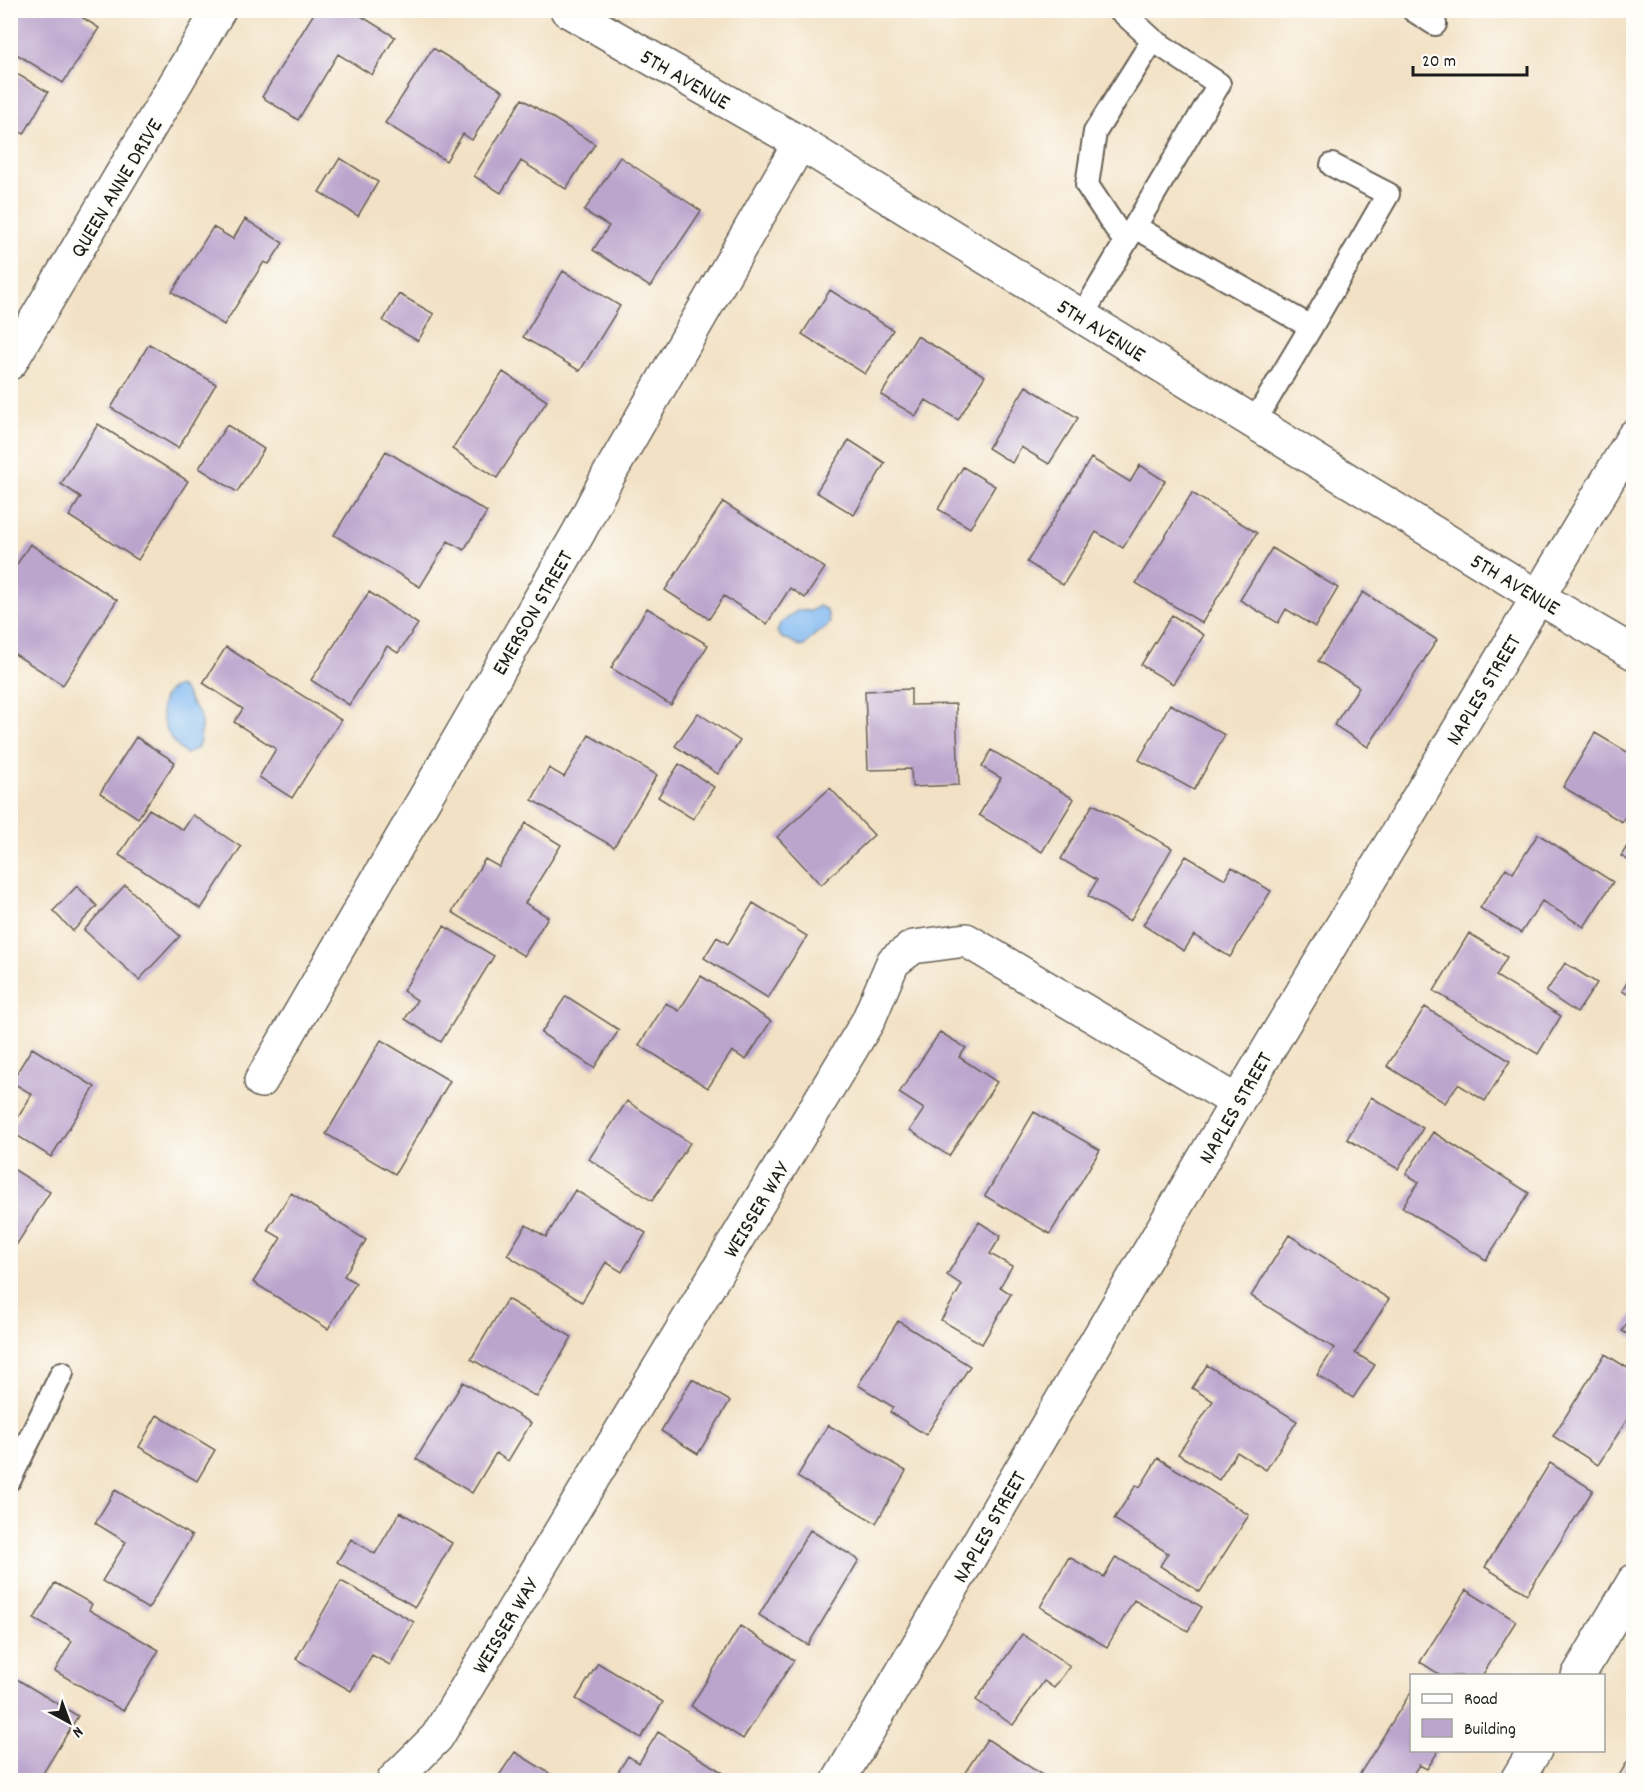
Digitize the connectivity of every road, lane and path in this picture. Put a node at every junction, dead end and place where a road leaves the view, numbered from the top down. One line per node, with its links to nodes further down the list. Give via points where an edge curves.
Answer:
1 (219, 10): 13 (street, QUEEN ANNE DRIVE)
2 (567, 10): 5 (street, 5TH AVENUE)
3 (1120, 10): 7 (lane)
4 (1413, 10): 6 (lane)
5 (603, 19): 8 (street, 5TH AVENUE)
6 (1435, 24)
7 (1153, 40): 10 (lane, via 1095,132 1086,185); 10 (lane, via 1219,84)
8 (800, 143): 11 (street, 5TH AVENUE); 18 (street, EMERSON STREET)
9 (1332, 165): 12 (lane, via 1388,194)
10 (1130, 235): 11 (lane); 12 (lane)
11 (1082, 316): 14 (street, 5TH AVENUE)
12 (1311, 327): 14 (lane)
13 (10, 363)
14 (1254, 422): 16 (street, 5TH AVENUE)
15 (1634, 436): 16 (street, NAPLES STREET)
16 (1538, 597): 17 (street, 5TH AVENUE); 19 (street, NAPLES STREET)
17 (1634, 653)
18 (261, 1081)
19 (1237, 1102): 25 (street, WEISSER WAY, via 966,940 913,947 893,962 864,1029 437,1737); 26 (street, NAPLES STREET)
20 (62, 1373): 21 (lane)
21 (10, 1479)
22 (1634, 1581): 23 (street)
23 (1579, 1674)
24 (1534, 1752): 27 (street)
25 (394, 1780)
26 (839, 1780)
27 (1517, 1780)

